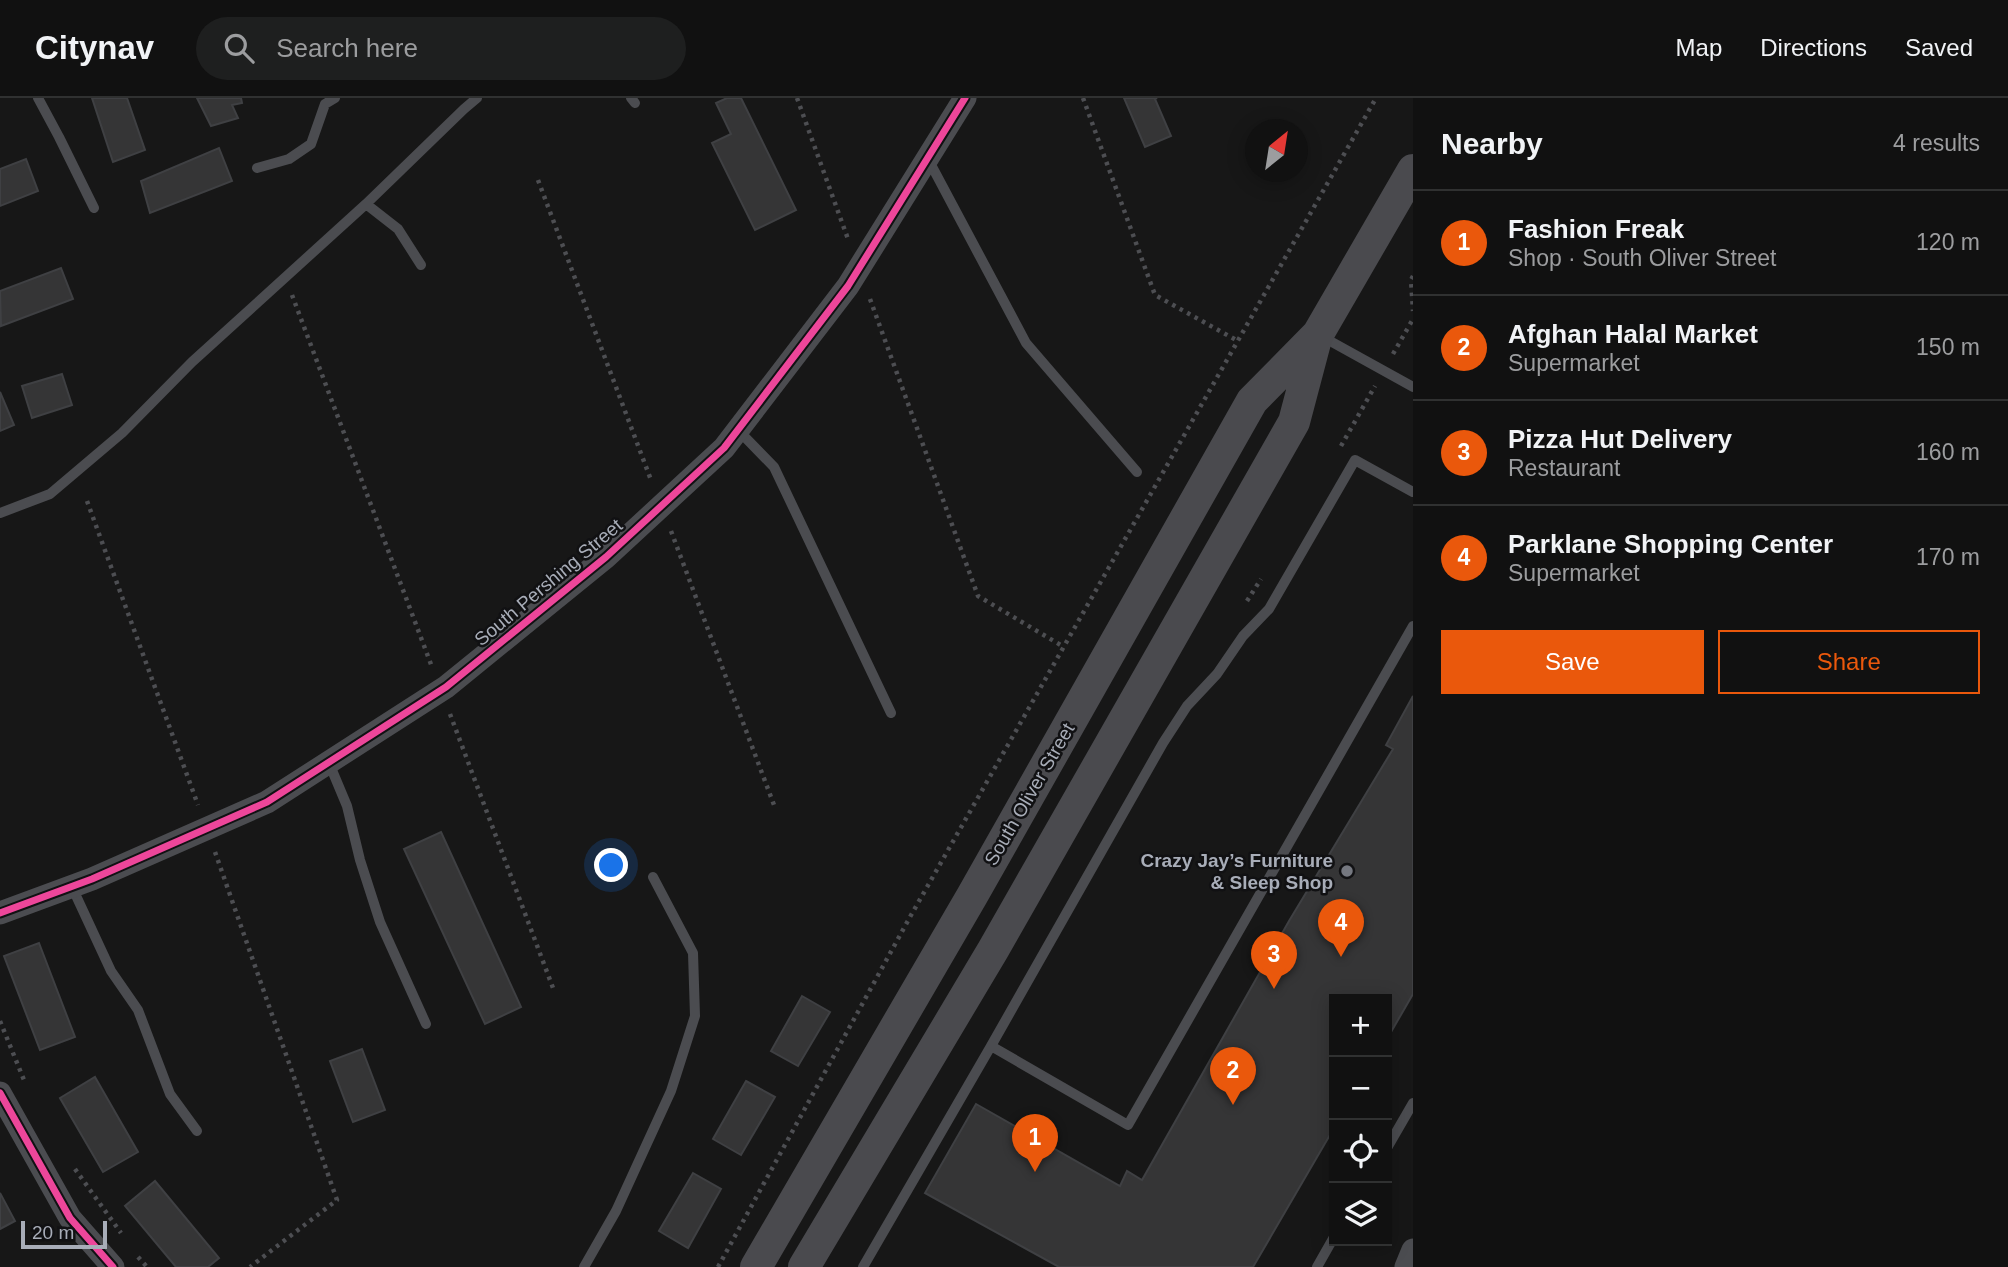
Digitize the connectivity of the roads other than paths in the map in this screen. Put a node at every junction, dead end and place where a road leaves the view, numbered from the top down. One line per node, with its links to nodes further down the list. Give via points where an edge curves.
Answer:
1 (37, 98): 9 (lane)
2 (335, 98): 6 (lane, via 325,104 311,144 289,159)
3 (477, 98): 8 (lane)
4 (965, 98): 5 (street, South Pershing Street)
5 (928, 158): 13 (street, South Pershing Street, via 848,286); 14 (lane, via 1026,343)
6 (257, 168)
7 (1413, 170): 11 (main road, South Oliver Street)
8 (366, 204): 10 (lane, via 398,229); 16 (lane, via 192,362 122,433 50,494)
9 (94, 208)
10 (421, 265)
11 (1318, 334): 12 (lane); 33 (main road, South Oliver Street, via 1252,401); 34 (main road, South Oliver Street, via 1294,422 993,950)
12 (1413, 387)
13 (738, 430): 18 (lane, via 774,467); 19 (street, South Pershing Street, via 606,557 441,690)
14 (1137, 472)
15 (1413, 492): 24 (lane, via 1355,460 1269,609 1187,706 1163,743)
16 (0, 513)
17 (1413, 626): 24 (lane, via 1128,1125)
18 (891, 713)
19 (329, 763): 21 (street, South Pershing Street, via 267,802); 23 (lane, via 347,806 380,922)
20 (653, 877): 32 (lane, via 693,954 695,1017 671,1091 616,1211)
21 (72, 887): 22 (street, South Pershing Street); 27 (lane, via 111,971 138,1010 170,1094)
22 (0, 913)
23 (426, 1024)
24 (991, 1046): 35 (lane)
25 (0, 1093): 31 (street, via 70,1218)
26 (1413, 1103): 28 (lane)
27 (197, 1131)
28 (1392, 1139)
29 (1329, 1246): 36 (lane)
30 (1413, 1250): 37 (street)
31 (113, 1267)
32 (584, 1267)
33 (757, 1267)
34 (804, 1267)
35 (863, 1267)
36 (1317, 1267)
37 (1406, 1267)

